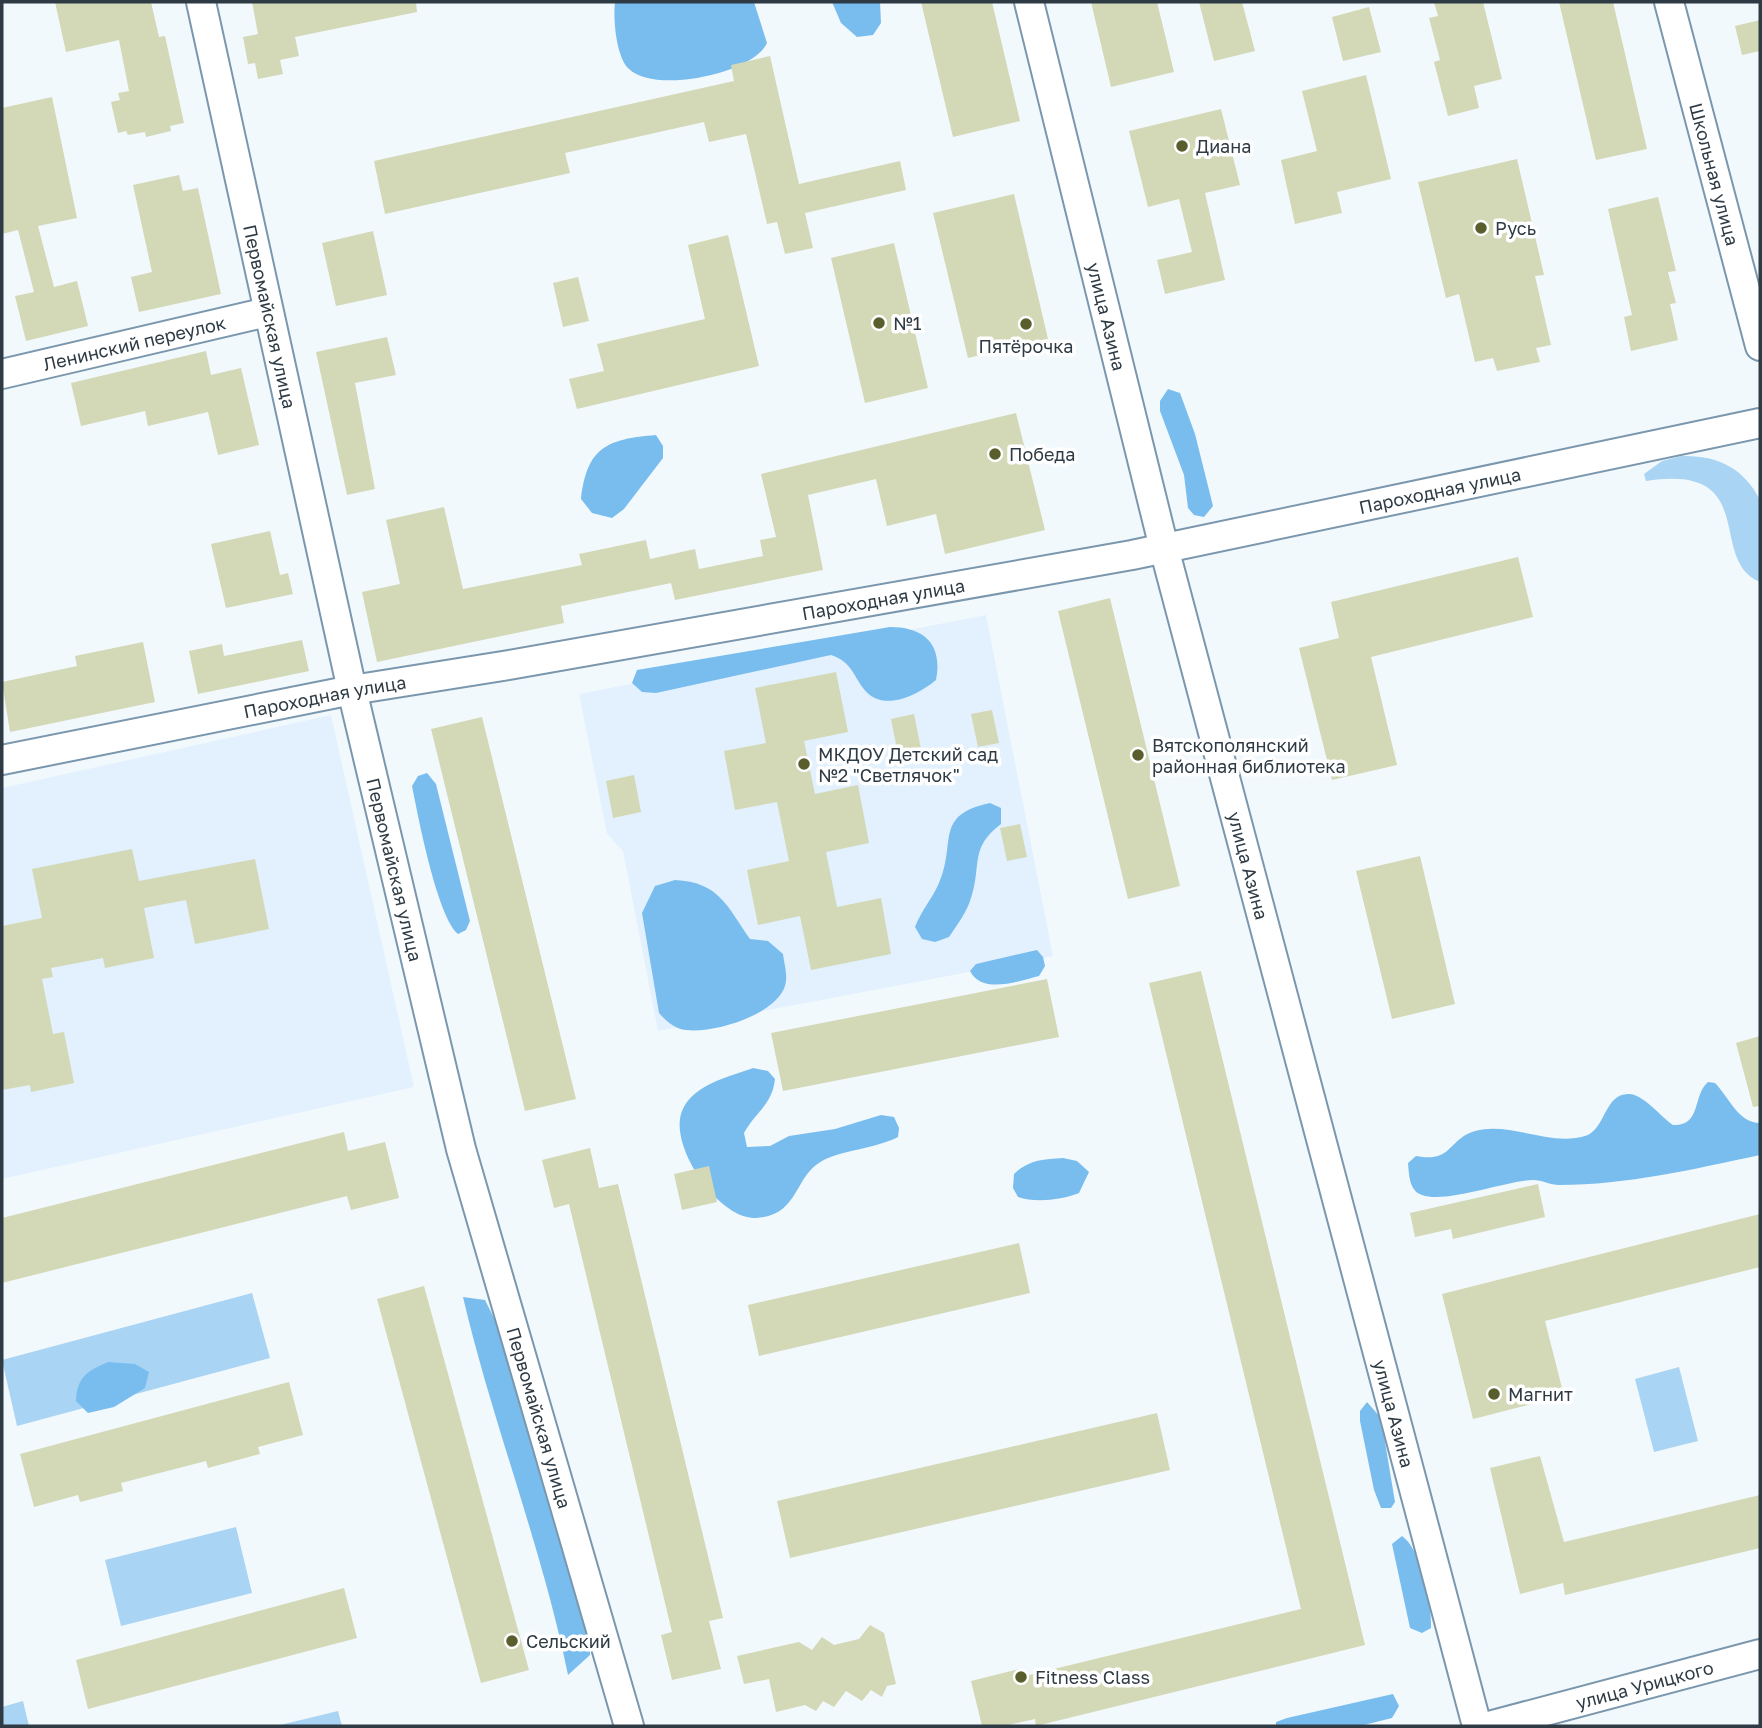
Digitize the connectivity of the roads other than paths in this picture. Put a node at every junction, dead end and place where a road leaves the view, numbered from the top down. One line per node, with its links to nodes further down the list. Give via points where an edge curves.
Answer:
1 (201, 2): 4 (street, Первомайская улица)
2 (1029, 2): 8 (street, улица Азина)
3 (1669, 2): 5 (street, Школьная улица)
4 (267, 312): 6 (street, Ленинский переулок); 9 (street, Первомайская улица)
5 (1760, 346)
6 (2, 374)
7 (1760, 423): 8 (street, Пароходная улица)
8 (1164, 548): 9 (street, Пароходная улица); 13 (street, улица Азина)
9 (352, 690): 10 (street, Пароходная улица); 12 (street, Первомайская улица, via 461,1149)
10 (2, 760)
11 (1760, 1654): 14 (street, улица Урицкого)
12 (629, 1726)
13 (1477, 1726)
14 (1489, 1726)

